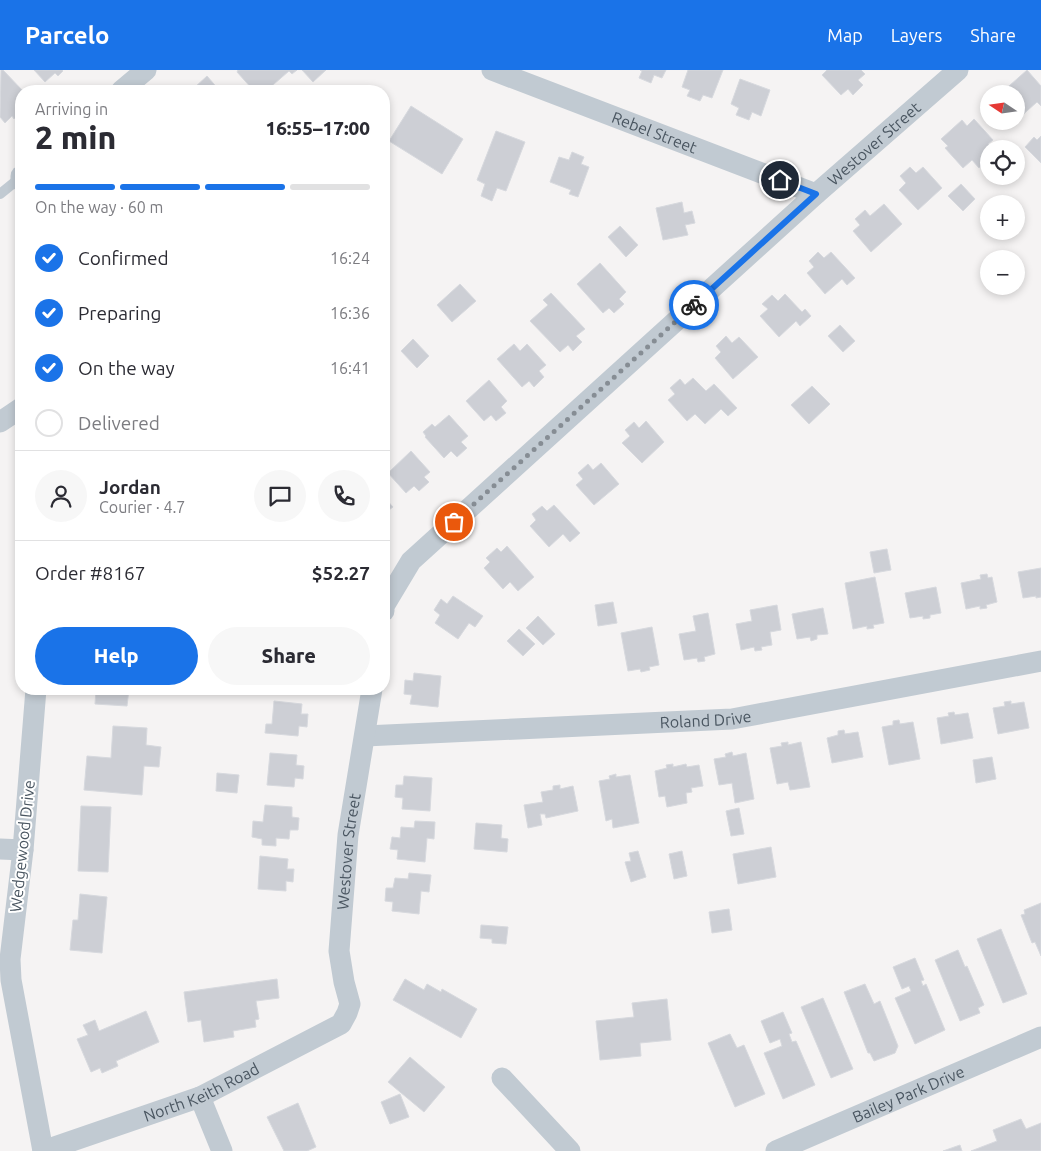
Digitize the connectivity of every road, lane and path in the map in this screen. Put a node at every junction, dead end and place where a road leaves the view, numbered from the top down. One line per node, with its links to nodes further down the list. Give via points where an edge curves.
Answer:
1 (146, 70): 4 (street)
2 (492, 70): 7 (street, Rebel Street)
3 (958, 70): 7 (street, Westover Street)
4 (128, 85)
5 (15, 182): 6 (lane)
6 (0, 194)
7 (816, 194): 10 (street, Westover Street, via 411,561)
8 (15, 412): 9 (street)
9 (0, 422)
10 (390, 596)
11 (1041, 661): 14 (street, Roland Drive, via 732,719)
12 (36, 695): 16 (street, Wedgewood Drive)
13 (371, 695): 14 (street, Westover Street)
14 (365, 736): 17 (street, Westover Street, via 348,835 339,951 350,1004)
15 (0, 849): 16 (street)
16 (23, 850): 21 (street, Wedgewood Drive, via 10,959)
17 (347, 1013): 20 (street, North Keith Road, via 341,1024)
18 (1041, 1037): 24 (street, Bailey Park Drive)
19 (502, 1078): 23 (street)
20 (200, 1097): 21 (street, North Keith Road); 22 (street)
21 (43, 1151)
22 (222, 1151)
23 (570, 1151)
24 (776, 1151)

